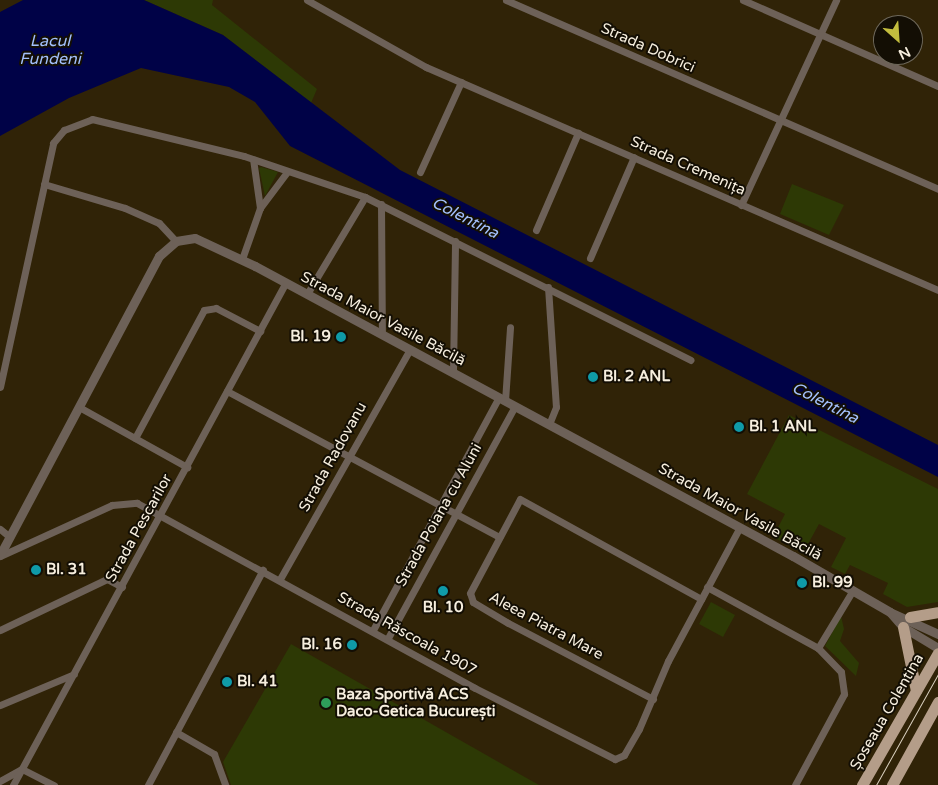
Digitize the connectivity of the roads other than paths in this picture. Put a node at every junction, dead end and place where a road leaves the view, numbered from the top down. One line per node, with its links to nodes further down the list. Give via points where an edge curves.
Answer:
1 (307, 0): 6 (street, Strada Cremenița, via 426,67)
2 (506, 0): 8 (street, Strada Dobrici)
3 (743, 0): 5 (street)
4 (836, 0): 5 (street)
5 (820, 33): 7 (street); 8 (street)
6 (461, 82): 9 (street, Strada Cremenița); 13 (street)
7 (938, 86)
8 (780, 121): 15 (street, Strada Dobrici); 18 (street)
9 (578, 133): 10 (street, Strada Cremenița); 20 (street)
10 (634, 157): 18 (street, Strada Cremenița); 23 (street)
11 (253, 159): 12 (street); 14 (street, via 98,119 84,121 58,135 51,150); 19 (street)
12 (287, 172): 16 (street); 19 (street)
13 (420, 172)
14 (44, 184): 21 (street, via 125,208 159,223); 33 (street)
15 (938, 189)
16 (365, 197): 17 (street); 28 (street)
17 (381, 204): 22 (street); 31 (street)
18 (742, 205): 27 (street, Strada Cremenița)
19 (260, 208): 24 (street)
20 (536, 230)
21 (176, 241): 24 (street, Strada Maior Vasile Băcilă, via 203,240); 40 (street, via 152,268)
22 (455, 241): 26 (street); 35 (street)
23 (590, 258)
24 (242, 259): 25 (street, Strada Maior Vasile Băcilă)
25 (286, 282): 28 (street, Strada Maior Vasile Băcilă); 30 (street, Strada Pescarilor)
26 (548, 287): 34 (street); 41 (street, via 556,407)
27 (938, 290)
28 (307, 294): 31 (street, Strada Maior Vasile Băcilă)
29 (510, 327): 38 (street)
30 (260, 331): 37 (street, Strada Pescarilor); 42 (street, via 216,308 204,310)
31 (382, 334): 32 (street, Strada Maior Vasile Băcilă)
32 (410, 349): 35 (street, Strada Maior Vasile Băcilă); 43 (street, Strada Radovanu)
33 (3, 353): 36 (street)
34 (691, 360)
35 (453, 372): 38 (street, Strada Maior Vasile Băcilă)
36 (0, 387)
37 (227, 391): 43 (street); 44 (street, Strada Pescarilor)
38 (502, 399): 39 (street, Strada Maior Vasile Băcilă); 45 (street, Strada Poiana cu Aluni)
39 (515, 406): 41 (street, Strada Maior Vasile Băcilă); 46 (street, Strada Poiana cu Aluni)
40 (79, 407): 42 (street); 50 (street)
41 (549, 424): 48 (street, Strada Maior Vasile Băcilă)
42 (135, 438): 44 (street)
43 (350, 456): 45 (street); 54 (street, Strada Radovanu)
44 (187, 467): 47 (street, Strada Pescarilor)
45 (440, 505): 46 (street); 62 (street, Strada Poiana cu Aluni)
46 (456, 514): 51 (street); 64 (street, Strada Poiana cu Aluni)
47 (162, 515): 52 (street, Strada Răscoala 1907, via 137,503 112,505); 53 (street, Strada Răscoala 1907); 55 (street, Strada Pescarilor)
48 (740, 527): 56 (street, Strada Răscoala 1907); 57 (street, Strada Maior Vasile Băcilă)
49 (0, 529): 50 (street)
50 (10, 537): 52 (street)
51 (499, 537): 58 (street, Aleea Piatra Mare, via 520,499); 70 (street, Aleea Piatra Mare, via 470,593 473,602)
52 (0, 556)
53 (263, 570): 54 (street, Strada Răscoala 1907); 73 (street)
54 (280, 580): 62 (street, Strada Răscoala 1907)
55 (122, 587): 61 (street, via 106,579); 68 (street, Strada Pescarilor)
56 (707, 587): 58 (street, Strada Răscoala 1907); 65 (street)
57 (853, 590): 60 (street, Strada Maior Vasile Băcilă); 65 (street)
58 (701, 599): 70 (street, Strada Răscoala 1907)
59 (938, 612): 60 (main road)
60 (907, 622): 63 (street, Strada Maior Vasile Băcilă); 66 (street, Strada Maior Vasile Băcilă); 69 (main road)
61 (0, 630)
62 (373, 630): 64 (street, Strada Răscoala 1907)
63 (938, 634)
64 (388, 638): 70 (street, Strada Răscoala 1907, via 613,758 626,753)
65 (818, 648): 80 (street, via 836,664 845,690)
66 (938, 648)
67 (938, 653): 69 (main road, Șoseaua Colentina)
68 (74, 674): 72 (street); 74 (street, Strada Pescarilor)
69 (916, 693): 81 (main road, Șoseaua Colentina)
70 (652, 699)
71 (938, 702): 82 (main road)
72 (0, 704)
73 (176, 732): 78 (street); 79 (street, via 214,754)
74 (22, 769): 75 (street); 76 (street, Strada Pescarilor); 77 (street)
75 (0, 781)
76 (13, 785)
77 (54, 785)
78 (148, 785)
79 (225, 785)
80 (795, 785)
81 (862, 785)
82 (892, 785)

